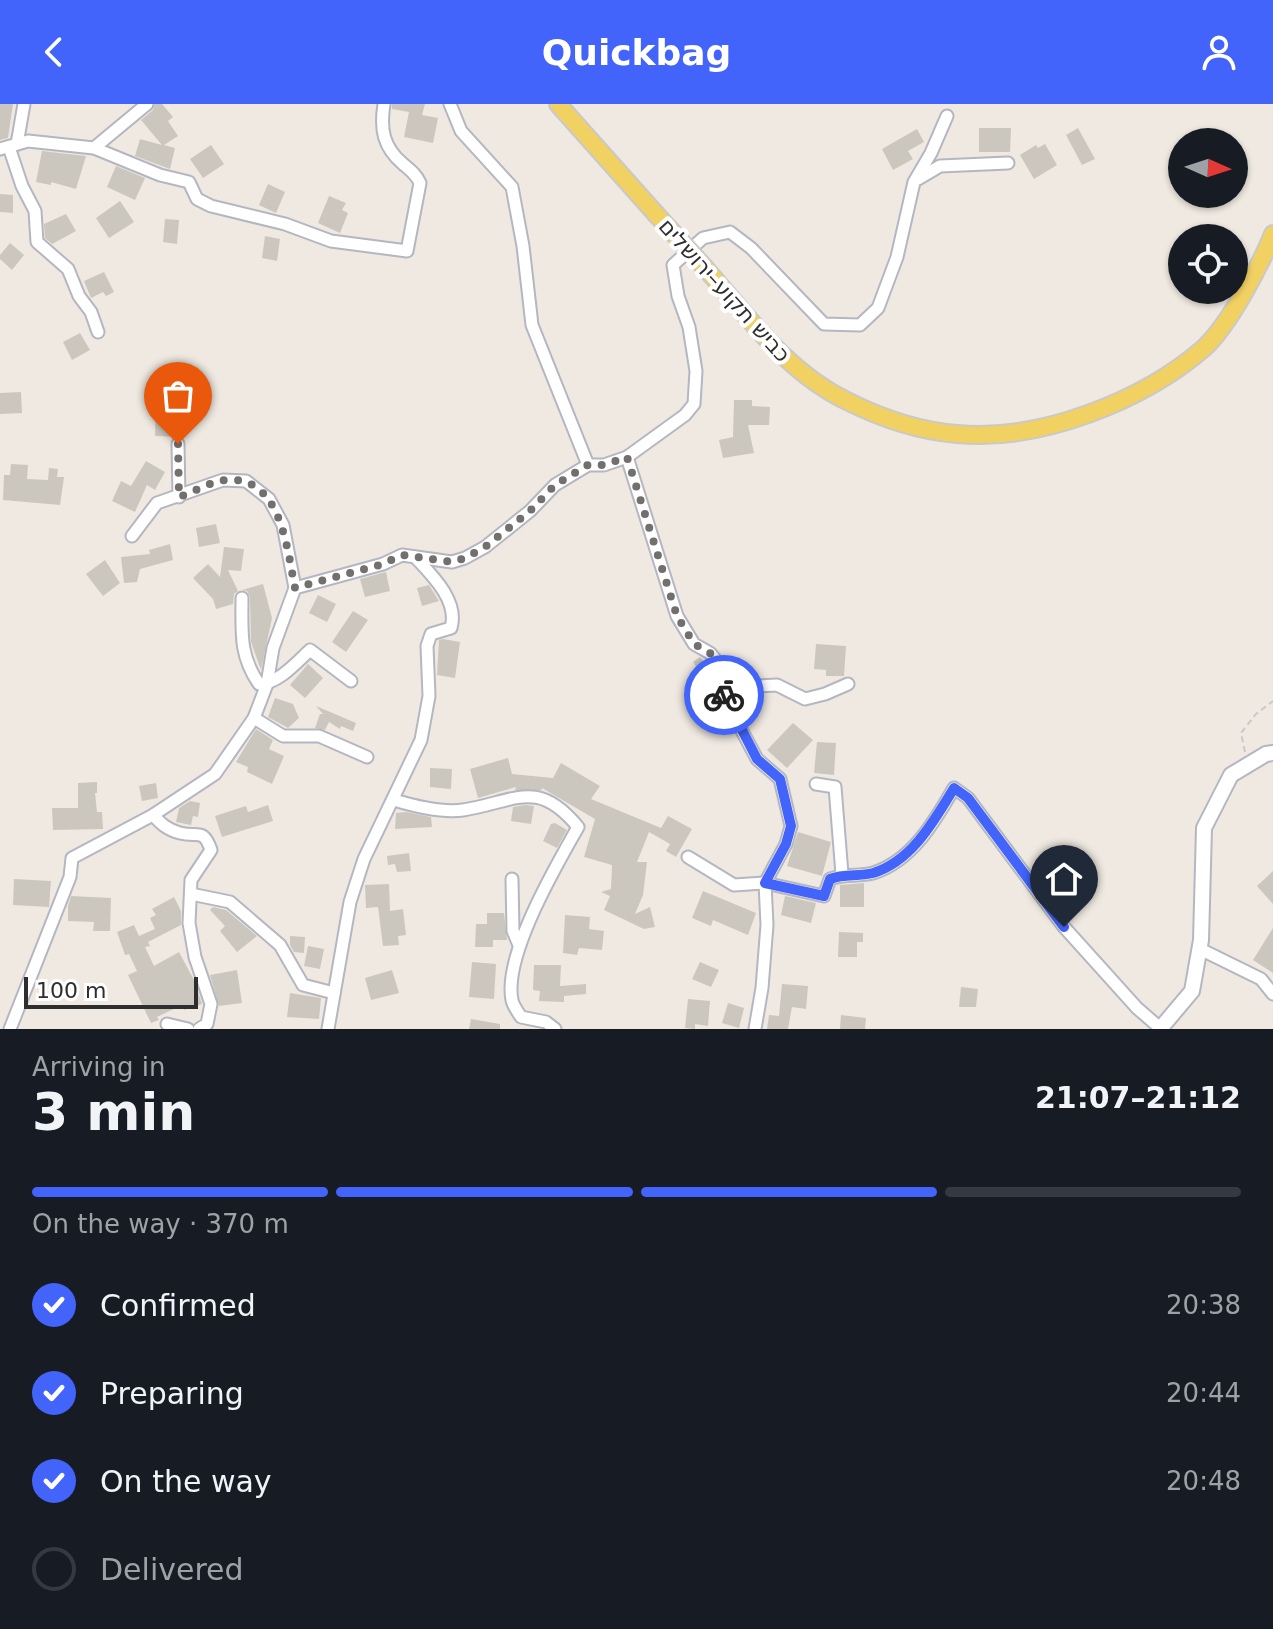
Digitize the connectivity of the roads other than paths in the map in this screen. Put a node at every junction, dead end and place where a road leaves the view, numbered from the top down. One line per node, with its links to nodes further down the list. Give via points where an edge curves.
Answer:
1 (24, 104): 7 (street)
2 (147, 104): 8 (street)
3 (384, 104): 8 (street, via 383,141 420,183 407,251 331,241 211,206 197,199 189,182)
4 (450, 104): 15 (street, via 461,131 512,187 532,325)
5 (558, 104): 11 (main road, כביש תקוע–ירושלים, bridge, via 789,362 845,400 902,424 958,435 1013,433 1062,422 1122,400 1175,370 1206,346 1245,291)
6 (947, 116): 10 (street)
7 (9, 147): 8 (street, via 28,141); 12 (street, via 35,211 37,242 68,269)
8 (94, 148)
9 (1008, 163): 10 (street, via 940,166)
10 (914, 182): 14 (street, via 893,270 878,308 860,325 824,324 730,232 703,238 673,265 694,352 694,404)
11 (1273, 234)
12 (98, 332)
13 (178, 444): 16 (street)
14 (627, 457): 15 (street); 21 (street, via 677,616 694,644 710,653)
15 (588, 465): 18 (street, via 465,558 452,562)
16 (179, 497): 17 (street, via 157,503); 19 (street, via 223,480 246,481 269,499 283,525)
17 (132, 536)
18 (415, 557): 19 (street, via 402,555); 29 (street, via 444,591 453,620 451,628 431,634 427,646 429,696 421,740)
19 (295, 588): 23 (street, via 273,648)
20 (242, 598): 23 (street, via 247,667 259,684)
21 (730, 678): 24 (street, via 777,685 805,699); 34 (street, via 724,697 757,759 780,779 791,826)
22 (351, 681): 23 (street, via 310,650)
23 (267, 684): 25 (street)
24 (848, 684)
25 (254, 718): 27 (street, via 283,736 319,736); 30 (street, via 215,774)
26 (1273, 753): 37 (street, via 1231,775 1204,828)
27 (367, 757)
28 (816, 784): 32 (street, via 835,787)
29 (394, 800): 36 (street, via 460,810 525,796 565,811 578,827); 38 (street, via 364,859 350,902)
30 (153, 815): 35 (street, via 164,827 207,838 211,850 191,880); 41 (street, via 72,858 70,877)
31 (688, 857): 34 (street, via 734,885)
32 (842, 874): 34 (street, via 830,879 824,896); 47 (street, via 890,868 929,830 954,788 968,798 1064,927)
33 (512, 879): 36 (street, via 513,931)
34 (765, 883): 46 (street, via 767,925)
35 (191, 894): 38 (street, via 230,902 280,945 303,985); 43 (street, via 195,957 211,1004 207,1024)
36 (519, 945): 45 (street, via 512,1001 521,1017)
37 (1200, 949): 39 (street, via 1261,979); 47 (street, via 1192,991)
38 (334, 993): 44 (street)
39 (1273, 994)
40 (167, 1024): 42 (street)
41 (10, 1029)
42 (188, 1029)
43 (199, 1029)
44 (328, 1029)
45 (555, 1029)
46 (755, 1029)
47 (1160, 1029)

